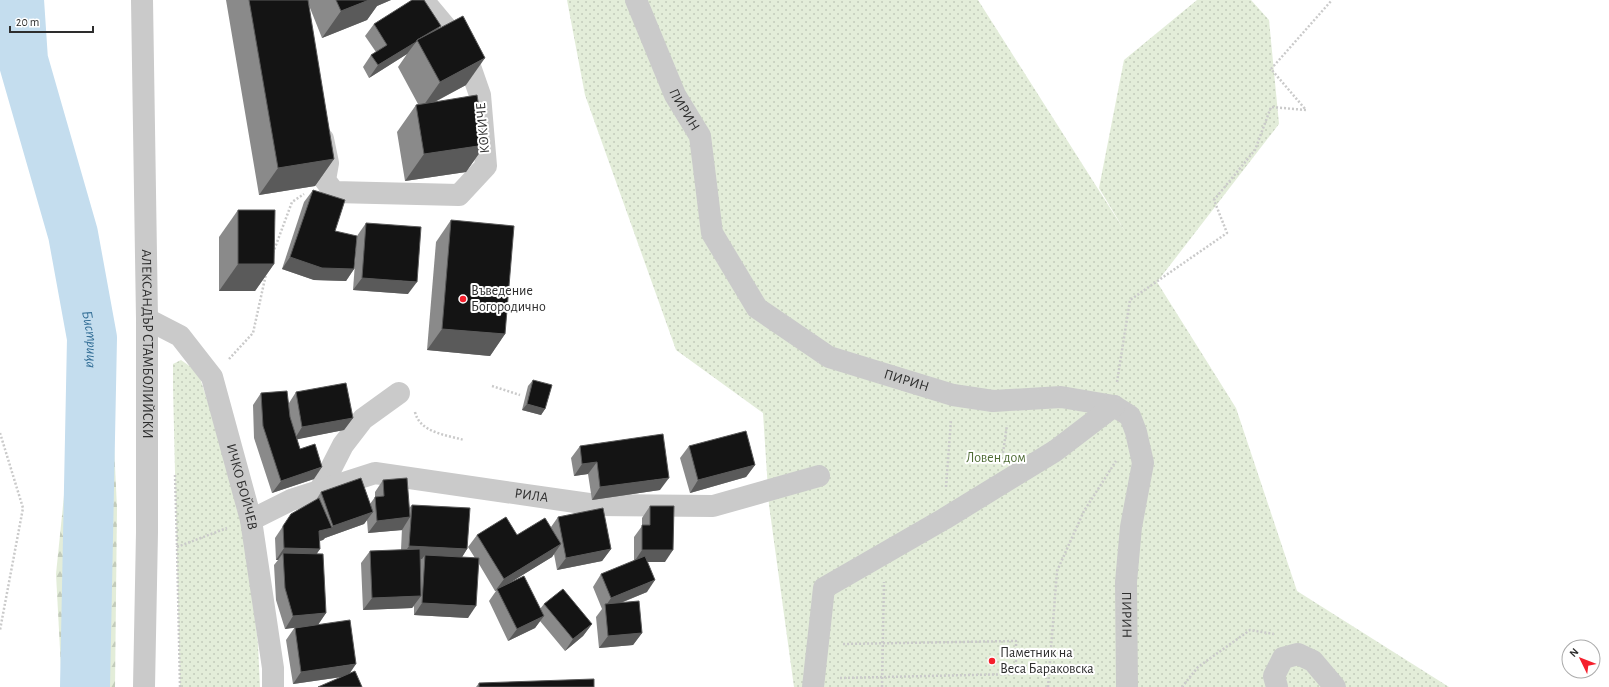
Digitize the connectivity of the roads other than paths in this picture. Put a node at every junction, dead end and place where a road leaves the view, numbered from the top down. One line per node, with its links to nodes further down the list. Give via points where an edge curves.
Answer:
1 (142, 0): 5 (street, АЛЕКСАНДЪР СТАМБОЛИЙСКИ)
2 (423, 0): 4 (street, КОКИЧЕ, via 464,49 480,95 486,166 459,195 334,192 325,180 328,163)
3 (636, 0): 7 (street, ПИРИН, via 675,95 700,136 712,233 757,308 829,357 953,395 993,400 1061,397)
4 (317, 116)
5 (147, 319): 10 (street, ИЧКО БОЙЧЕВ, via 180,336 212,377); 12 (street, АЛЕКСАНДЪР СТАМБОЛИЙСКИ)
6 (407, 399): 9 (street, via 363,419 343,445)
7 (1114, 406): 11 (street, via 1055,451 824,588); 14 (street, ПИРИН, via 1130,416 1143,463 1131,527 1126,582)
8 (819, 476): 9 (street, РИЛА, via 713,506 596,504 375,473)
9 (320, 490): 10 (street, РИЛА, via 291,500)
10 (251, 520): 13 (street, ИЧКО БОЙЧЕВ, via 273,668)
11 (814, 683)
12 (144, 687)
13 (273, 687)
14 (1127, 687)
15 (1277, 687): 16 (street, via 1274,676 1283,658 1298,654 1313,661)
16 (1335, 687)

